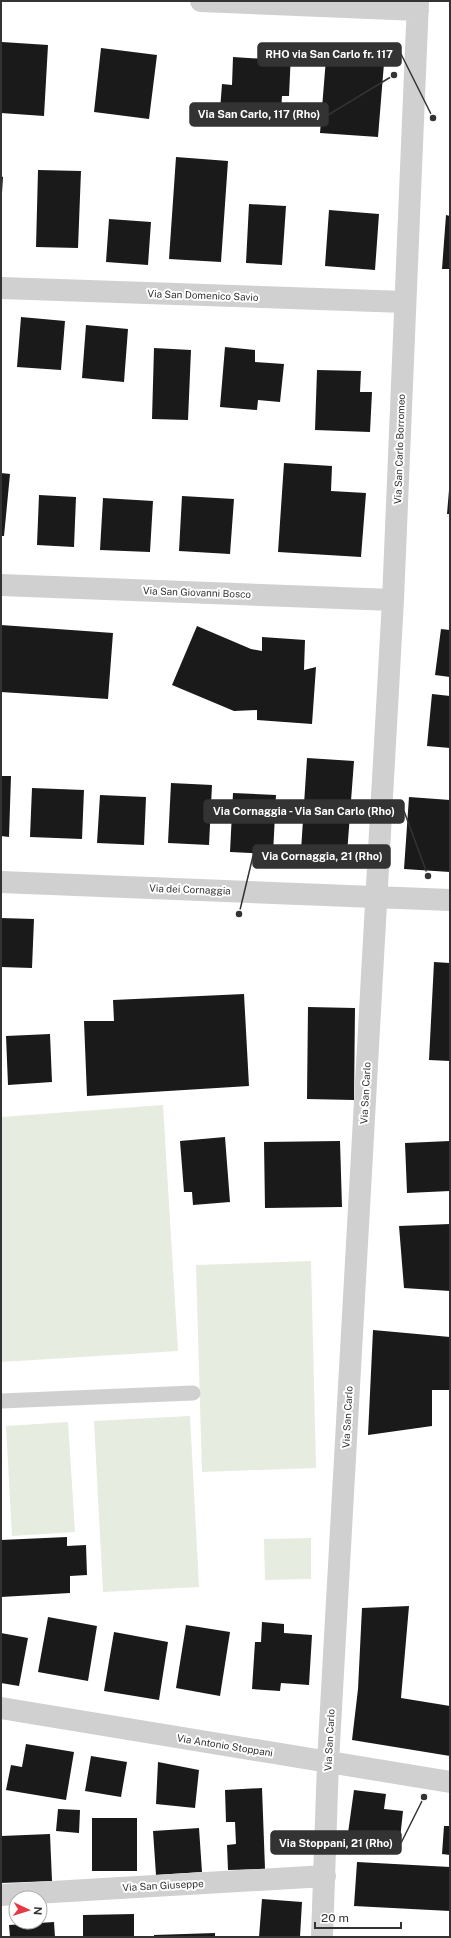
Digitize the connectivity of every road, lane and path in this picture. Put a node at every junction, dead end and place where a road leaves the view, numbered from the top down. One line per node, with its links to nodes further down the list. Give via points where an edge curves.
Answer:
1 (201, 1): 2 (street)
2 (356, 4): 3 (street)
3 (418, 6): 5 (street, Via San Carlo Borromeo)
4 (1, 288): 5 (street, Via San Domenico Savio)
5 (405, 302): 7 (street, Via San Carlo Borromeo)
6 (1, 585): 7 (street, Via San Giovanni Bosco)
7 (392, 600): 9 (street, Via San Carlo Borromeo)
8 (1, 882): 9 (street, Via dei Cornaggia)
9 (376, 896): 10 (street, Via dei Cornaggia); 14 (street, Via San Carlo)
10 (450, 900)
11 (193, 1393): 12 (lane)
12 (1, 1401)
13 (1, 1708): 14 (street, Via Antonio Stoppani)
14 (328, 1762): 15 (street, Via Antonio Stoppani); 16 (street, Via San Carlo)
15 (450, 1782)
16 (325, 1876): 17 (street, Via San Giuseppe); 18 (street, Via San Carlo)
17 (1, 1895)
18 (322, 1937)

